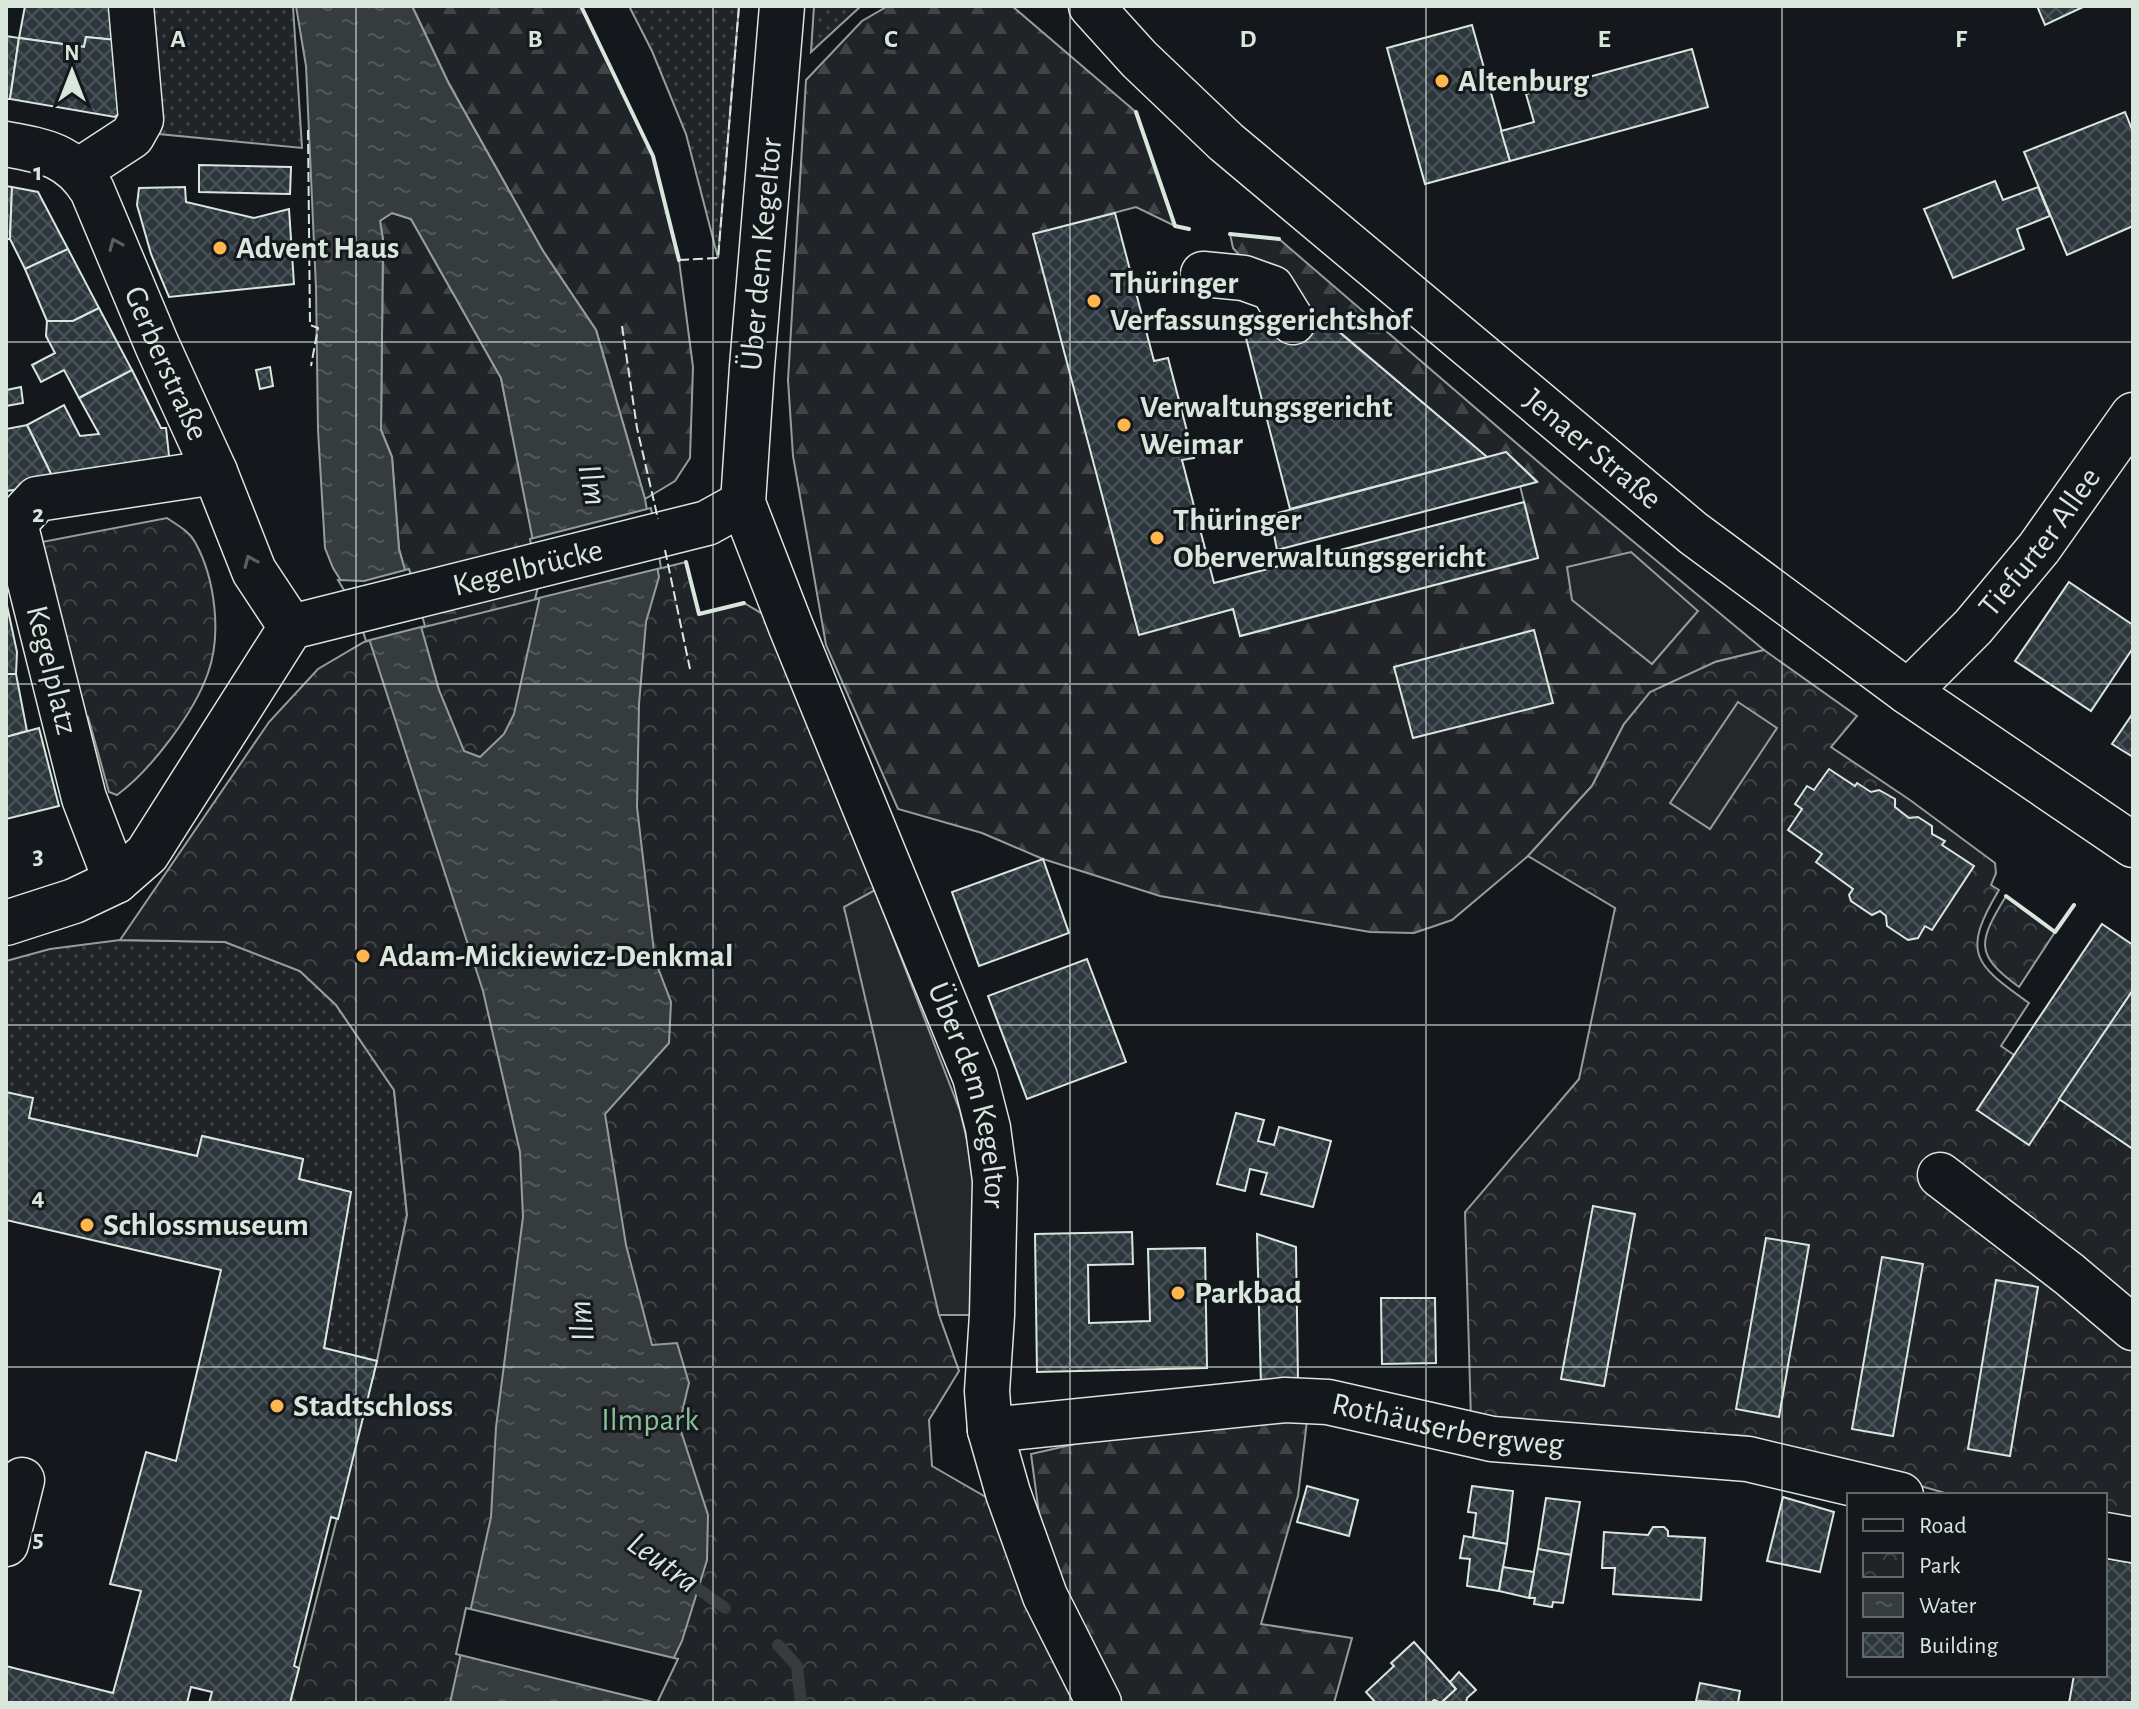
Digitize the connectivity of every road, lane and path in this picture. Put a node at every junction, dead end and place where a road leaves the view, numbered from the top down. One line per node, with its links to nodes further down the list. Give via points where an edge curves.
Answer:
1 (131, 6): 5 (street, via 141,120 132,136)
2 (782, 6): 10 (street, Über dem Kegeltor, via 752,367)
3 (1091, 6): 12 (street, Jenaer Straße, via 1177,97 1319,223 1693,533)
4 (6, 144): 5 (street, via 61,158)
5 (80, 170): 9 (street, Gerberstraße, one-way to 5)
6 (1203, 274): 7 (street, via 1244,278 1272,288)
7 (1293, 322)
8 (2133, 415): 12 (street, Tiefurter Allee, via 2039,548 1973,627)
9 (215, 472): 11 (street, Gerberstraße, one-way to 9, via 254,571); 14 (street, Kegelplatz, via 37,499 15,523 84,798)
10 (725, 513): 11 (street, Kegelbrücke); 18 (street, Über dem Kegeltor, via 791,627 975,1077 995,1180)
11 (291, 627): 14 (street, via 147,854)
12 (1908, 692): 13 (street, Jenaer Straße)
13 (2133, 845)
14 (116, 881): 15 (street)
15 (6, 923)
16 (1940, 1175): 17 (street)
17 (2133, 1328)
18 (990, 1430): 20 (street, Rothäuserbergweg, via 1285,1400 1328,1402 1492,1439 1748,1459); 24 (street, Über dem Kegeltor, via 1045,1596)
19 (22, 1480): 23 (street)
20 (1892, 1493)
21 (2107, 1535): 22 (street)
22 (2133, 1540)
23 (6, 1544)
24 (1099, 1703)

